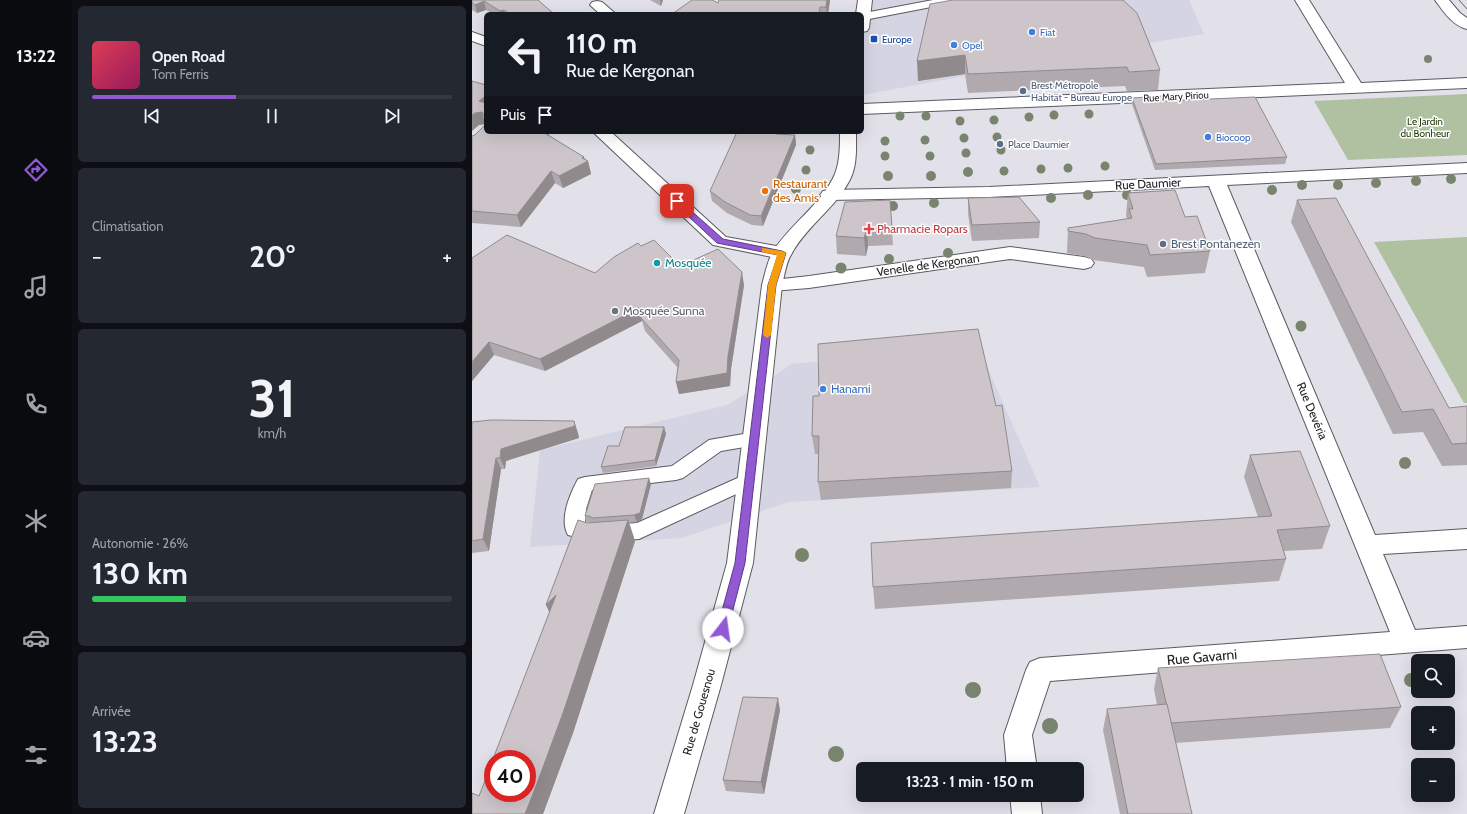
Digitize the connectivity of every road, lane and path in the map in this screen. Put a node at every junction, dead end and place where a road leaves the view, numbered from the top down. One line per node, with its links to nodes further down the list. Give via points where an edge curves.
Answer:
1 (865, 0): 7 (street)
2 (952, 0): 8 (lane)
3 (1302, 0): 13 (street)
4 (1442, 0): 9 (street, via 1455,16)
5 (597, 5): 6 (street)
6 (606, 12)
7 (864, 12)
8 (864, 22)
9 (1467, 25)
10 (472, 36): 11 (street)
11 (484, 41)
12 (1467, 83): 13 (street, Rue Mary Piriou)
13 (1356, 88): 14 (street, Rue Mary Piriou)
14 (864, 109)
15 (603, 134): 20 (street, via 720,241)
16 (848, 134): 19 (street, Rue de Gouesnou, via 847,159 842,175)
17 (1467, 168): 18 (street, Rue Daumier)
18 (1216, 181): 19 (street, Rue Daumier, via 989,192); 26 (street, Rue Devéria)
19 (829, 195): 20 (street, Rue de Gouesnou)
20 (782, 253): 22 (street, Rue de Gouesnou)
21 (1084, 263): 22 (street, Venelle de Kergonan, via 1010,253)
22 (772, 285): 23 (street, Rue de Gouesnou)
23 (755, 439): 24 (street, Rue de Gouesnou); 24 (lane, via 716,445 676,474 585,484 576,509 575,529 595,534 639,531)
24 (751, 479): 31 (street, Rue de Gouesnou, via 740,563)
25 (1467, 539): 26 (street)
26 (1368, 546): 28 (street, Rue Devéria)
27 (1467, 637): 28 (street, Rue Gavarni)
28 (1407, 641): 29 (street, Rue Gavarni, via 1040,670 1018,735)
29 (1021, 762)
30 (1026, 802): 32 (street)
31 (669, 814)
32 (1027, 814)

